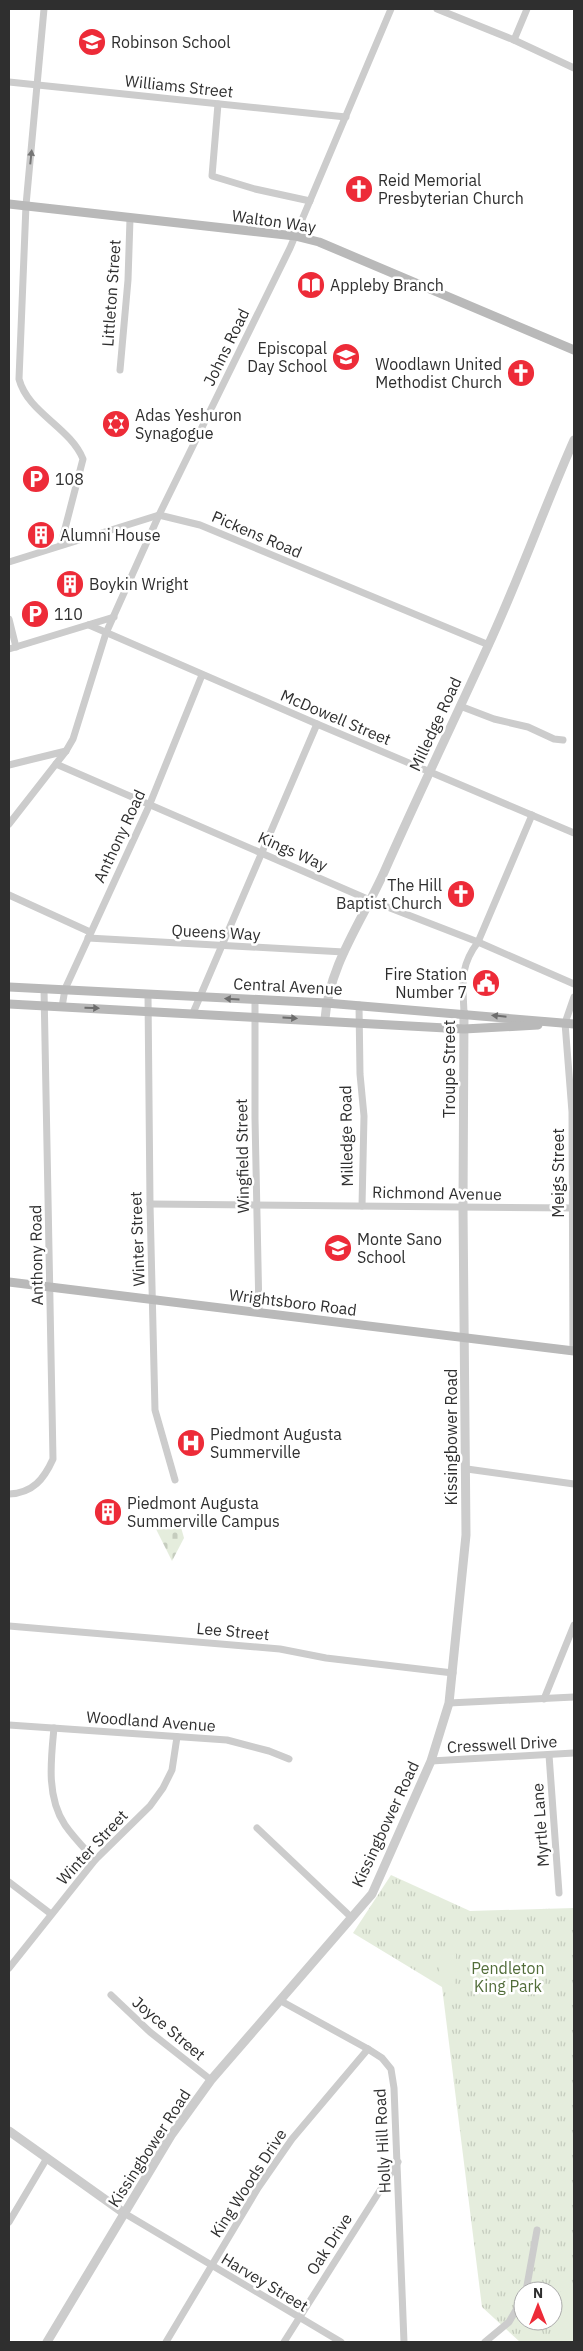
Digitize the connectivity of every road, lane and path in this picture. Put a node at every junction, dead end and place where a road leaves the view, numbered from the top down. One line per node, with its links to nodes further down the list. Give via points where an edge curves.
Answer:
1 (44, 9): 8 (street)
2 (390, 9): 10 (street, Johns Road)
3 (437, 9): 5 (street)
4 (527, 9): 5 (street)
5 (514, 40): 6 (street)
6 (574, 68)
7 (9, 82): 8 (street, Williams Street)
8 (38, 85): 9 (street, Williams Street); 13 (street, one-way to 8)
9 (218, 104): 10 (street, Williams Street); 11 (street, via 212,176)
10 (346, 117): 11 (street, Johns Road)
11 (310, 201): 15 (street, Johns Road)
12 (9, 204): 13 (main road, Walton Way)
13 (26, 206): 14 (main road, Walton Way); 20 (street, via 19,379 25,394 79,449 83,459)
14 (130, 219): 15 (main road, Walton Way); 17 (street, Littleton Street)
15 (295, 236): 16 (main road, Walton Way, via 319,242); 19 (street, Johns Road)
16 (574, 350)
17 (120, 370)
18 (574, 440): 26 (street, Milledge Road)
19 (159, 515): 20 (street); 22 (street, Johns Road); 26 (street, Pickens Road, via 200,525)
20 (61, 544): 21 (street)
21 (9, 562)
22 (114, 617): 24 (street); 25 (street, Johns Road)
23 (9, 619): 27 (street)
24 (89, 625): 25 (street, McDowell Street); 27 (street)
25 (106, 633): 28 (street, McDowell Street); 32 (street, Johns Road, via 73,739)
26 (488, 645): 29 (street, Milledge Road)
27 (12, 648)
28 (202, 675): 30 (street, McDowell Street); 36 (street, Anthony Road)
29 (460, 706): 31 (street); 35 (street, Milledge Road)
30 (317, 724): 35 (street, McDowell Street); 40 (street)
31 (563, 740)
32 (66, 751): 33 (street, Johns Road); 34 (street)
33 (56, 764): 36 (street, Kings Way); 38 (street, Johns Road)
34 (9, 765)
35 (428, 771): 37 (street, McDowell Street); 42 (street, Milledge Road)
36 (149, 806): 40 (street, Kings Way); 43 (street, Anthony Road)
37 (532, 815): 39 (street, McDowell Street); 44 (street, Troupe Street)
38 (9, 824)
39 (574, 833)
40 (262, 852): 42 (street, Kings Way); 45 (street)
41 (9, 895): 43 (street, Queens Way)
42 (372, 901): 44 (street, Kings Way); 46 (street, Milledge Road)
43 (89, 935): 45 (street, Queens Way); 50 (street, Anthony Road)
44 (478, 942): 47 (street, Kings Way); 62 (street, Troupe Street, via 463,969)
45 (221, 946): 46 (street, Queens Way); 52 (street)
46 (344, 952): 55 (street, Milledge Road)
47 (574, 984)
48 (9, 987): 49 (main road, Central Avenue)
49 (44, 989): 50 (main road, Central Avenue); 58 (street, Anthony Road)
50 (65, 989): 51 (main road, Central Avenue); 59 (street, Anthony Road)
51 (148, 995): 52 (main road, Central Avenue); 60 (street, Winter Street)
52 (200, 997): 54 (main road, Central Avenue, one-way to 52); 61 (street)
53 (574, 997): 66 (street, Meigs Street)
54 (255, 1000): 55 (main road, Central Avenue); 63 (street, Wingfield Street)
55 (326, 1003): 57 (main road, Central Avenue); 64 (street, Milledge Road)
56 (9, 1004): 58 (main road, Central Avenue)
57 (359, 1005): 62 (main road, Central Avenue); 65 (street, Milledge Road)
58 (44, 1006): 59 (main road, Central Avenue); 74 (street, Anthony Road)
59 (62, 1007): 60 (main road, Central Avenue, one-way to 60)
60 (148, 1010): 61 (main road, Central Avenue); 68 (street, Winter Street)
61 (193, 1013): 63 (main road, Central Avenue)
62 (464, 1013): 66 (main road, Central Avenue, one-way to 62); 67 (street, Troupe Street)
63 (255, 1017): 64 (main road, Central Avenue, one-way to 64); 69 (street, Wingfield Street)
64 (325, 1020): 65 (main road, Central Avenue)
65 (360, 1022): 67 (main road, Central Avenue); 70 (street, Milledge Road, via 364,1116)
66 (570, 1023): 67 (main road, Central Avenue); 72 (street, Meigs Street)
67 (464, 1029): 71 (street, Troupe Street)
68 (150, 1204): 69 (street, Richmond Avenue); 75 (street, Winter Street)
69 (256, 1205): 70 (street, Richmond Avenue); 76 (street, Wingfield Street)
70 (362, 1206): 71 (street, Richmond Avenue)
71 (463, 1208): 72 (street, Richmond Avenue); 77 (street, Troupe Street)
72 (573, 1208): 78 (street, Meigs Street)
73 (9, 1282): 74 (main road, Wrightsboro Road)
74 (50, 1287): 75 (main road, Wrightsboro Road); 82 (street, Anthony Road, via 53,1459 38,1484)
75 (153, 1300): 76 (main road, Wrightsboro Road); 80 (street, Winter Street, via 155,1416)
76 (259, 1313): 77 (main road, Wrightsboro Road)
77 (466, 1338): 78 (main road, Wrightsboro Road); 79 (street, Kissingbower Road)
78 (574, 1351)
79 (467, 1469): 81 (street); 85 (street, Kissingbower Road, via 466,1535)
80 (175, 1480)
81 (574, 1484)
82 (9, 1494)
83 (574, 1625): 87 (street)
84 (9, 1626): 85 (street, Lee Street, via 280,1649 326,1658)
85 (453, 1673): 88 (street, Kissingbower Road)
86 (574, 1697): 87 (street)
87 (544, 1699): 88 (street)
88 (449, 1703): 95 (street, Kissingbower Road)
89 (9, 1725): 90 (street, Woodland Avenue)
90 (54, 1728): 91 (street, Woodland Avenue); 97 (street, via 50,1768 56,1803 64,1824)
91 (177, 1738): 94 (street, Woodland Avenue, via 227,1740); 97 (street, Winter Street, via 172,1770 163,1788 150,1806)
92 (574, 1753): 93 (street, Cresswell Drive)
93 (549, 1755): 95 (street, Cresswell Drive); 99 (street, Myrtle Lane)
94 (289, 1759)
95 (431, 1761): 101 (street, Kissingbower Road, via 372,1894)
96 (257, 1828): 101 (street)
97 (96, 1860): 100 (street, Winter Street)
98 (9, 1882): 100 (street)
99 (559, 1893)
100 (50, 1914): 102 (street, Winter Street)
101 (352, 1918): 104 (street, Kissingbower Road)
102 (9, 1968)
103 (111, 1995): 106 (street, Joyce Street, via 150,2032)
104 (280, 2001): 105 (street, Holly Hill Road); 106 (street, Kissingbower Road)
105 (368, 2049): 109 (street, Holly Hill Road, via 391,2069); 113 (street, King Woods Drive, via 292,2139)
106 (211, 2080): 110 (street, Kissingbower Road, via 172,2134)
107 (9, 2131): 108 (street)
108 (47, 2158): 110 (street); 111 (street)
109 (398, 2162): 116 (street, Oak Drive); 121 (street, Holly Hill Road)
110 (124, 2214): 113 (street, Harvey Street); 117 (street, Kissingbower Road)
111 (9, 2222)
112 (537, 2230): 114 (street)
113 (211, 2266): 116 (street, Harvey Street); 118 (street, King Woods Drive)
114 (528, 2281)
115 (513, 2315): 122 (street)
116 (298, 2317): 119 (street, Oak Drive); 120 (street, Harvey Street)
117 (47, 2342)
118 (166, 2342)
119 (284, 2342)
120 (341, 2342)
121 (404, 2342)
122 (485, 2342)

